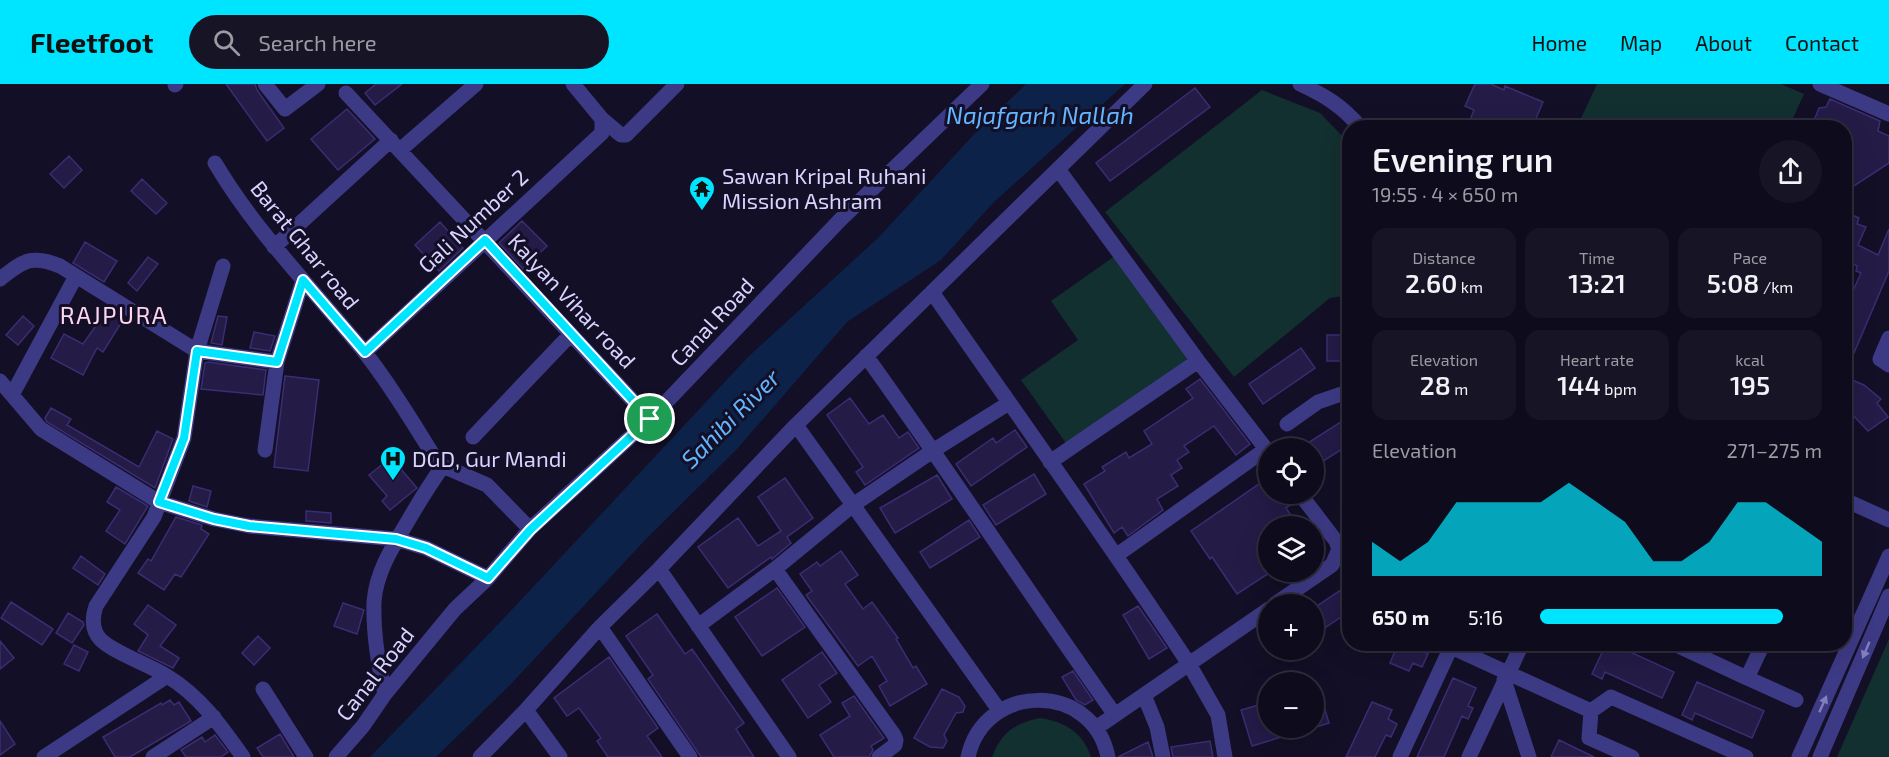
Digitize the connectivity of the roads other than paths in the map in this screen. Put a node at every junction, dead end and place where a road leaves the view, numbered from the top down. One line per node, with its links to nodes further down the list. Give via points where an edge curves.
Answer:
1 (265, 84): 2 (street, via 285,109)
2 (318, 84)
3 (476, 84): 14 (street)
4 (573, 84): 12 (street)
5 (676, 84): 12 (street, via 626,135)
6 (982, 84): 36 (street, Canal Road, via 841,219)
7 (1145, 84): 16 (street)
8 (1300, 84): 13 (street, via 1330,98)
9 (1820, 84): 11 (street)
10 (346, 93): 14 (street, Kalyan Vihar road)
11 (1889, 114)
12 (602, 119): 17 (street, Gali Number 2, via 602,133)
13 (1354, 120)
14 (395, 145): 17 (street, Kalyan Vihar road); 18 (street)
15 (215, 164): 18 (street, Barat Ghar road)
16 (1058, 169): 23 (street); 29 (street)
17 (485, 240): 24 (street, Kalyan Vihar road); 27 (street, Gali Number 2)
18 (274, 247): 22 (street, Barat Ghar road)
19 (223, 266): 26 (street)
20 (76, 276): 21 (street, via 45,260 32,260 21,263); 26 (street); 33 (street)
21 (0, 279)
22 (303, 280): 27 (street, Barat Ghar road); 30 (street)
23 (932, 292): 28 (street); 35 (street)
24 (571, 334): 36 (street, Kalyan Vihar road); 39 (street)
25 (1889, 338): 31 (street, via 1880,359)
26 (197, 351): 30 (street); 46 (street, via 184,438)
27 (365, 352): 45 (street, Barat Ghar road)
28 (866, 356): 38 (street); 42 (street)
29 (1198, 361): 40 (street); 44 (street)
30 (277, 362): 41 (street)
31 (1889, 365)
32 (0, 381): 33 (street)
33 (12, 394): 46 (street, via 41,429)
34 (1342, 394): 37 (street, via 1318,402)
35 (1009, 403): 42 (street); 44 (street)
36 (650, 419): 51 (street, Canal Road)
37 (1287, 424)
38 (796, 425): 49 (street); 55 (street)
39 (472, 437)
40 (1258, 439)
41 (264, 450)
42 (934, 450): 49 (street); 81 (street)
43 (1258, 457): 53 (street)
44 (1050, 462): 53 (street)
45 (443, 466): 51 (street, via 487,486); 52 (street)
46 (159, 502): 52 (street, via 249,526); 71 (street, via 154,517 96,606 92,619 104,643)
47 (1852, 503): 50 (street)
48 (1308, 504): 58 (street, via 1339,549 1332,565)
49 (853, 505): 56 (street); 79 (street)
50 (1889, 520)
51 (530, 530): 57 (street, Canal Road)
52 (396, 539): 57 (street, via 426,548); 75 (street, via 374,600 376,651)
53 (1117, 555): 70 (street)
54 (1889, 556): 63 (street, one-way to 54)
55 (659, 569): 61 (street); 62 (street)
56 (775, 569): 61 (street); 95 (street, via 894,735 895,745)
57 (488, 578): 75 (street, Canal Road, via 455,609)
58 (1290, 594)
59 (1889, 596): 106 (street, one-way to 106)
60 (1258, 617): 70 (street)
61 (698, 626): 94 (street)
62 (600, 627): 78 (street); 93 (street)
63 (1852, 639)
64 (1448, 651): 100 (street)
65 (1461, 651): 72 (street)
66 (1521, 651): 72 (street)
67 (1689, 651): 73 (street)
68 (1760, 651): 73 (street)
69 (1846, 651): 105 (street, one-way to 69)
70 (1189, 664): 76 (street); 99 (street, via 1218,715)
71 (167, 676): 82 (street, via 193,694); 85 (street)
72 (1505, 677): 80 (street); 101 (street); 102 (street)
73 (1747, 678): 77 (street)
74 (263, 689): 89 (street)
75 (385, 694): 90 (street, Canal Road)
76 (1144, 695): 81 (street); 98 (street, via 1157,727)
77 (1796, 700)
78 (526, 710): 91 (street); 92 (street)
79 (999, 710): 83 (street, via 1023,700 1048,699 1071,707); 96 (street, via 978,732)
80 (1591, 711): 103 (street, via 1589,738); 104 (street, via 1611,697)
81 (1115, 715): 83 (street)
82 (214, 717): 84 (street); 88 (street)
83 (1096, 728): 97 (street)
84 (173, 744): 86 (street); 87 (street)
85 (44, 757)
86 (153, 757)
87 (182, 757)
88 (243, 757)
89 (306, 757)
90 (336, 757)
91 (480, 757)
92 (560, 757)
93 (690, 757)
94 (789, 757)
95 (879, 757)
96 (968, 757)
97 (1108, 757)
98 (1163, 757)
99 (1225, 757)
100 (1400, 757)
101 (1469, 757)
102 (1529, 757)
103 (1632, 757)
104 (1746, 757)
105 (1799, 757)
106 (1820, 757)

